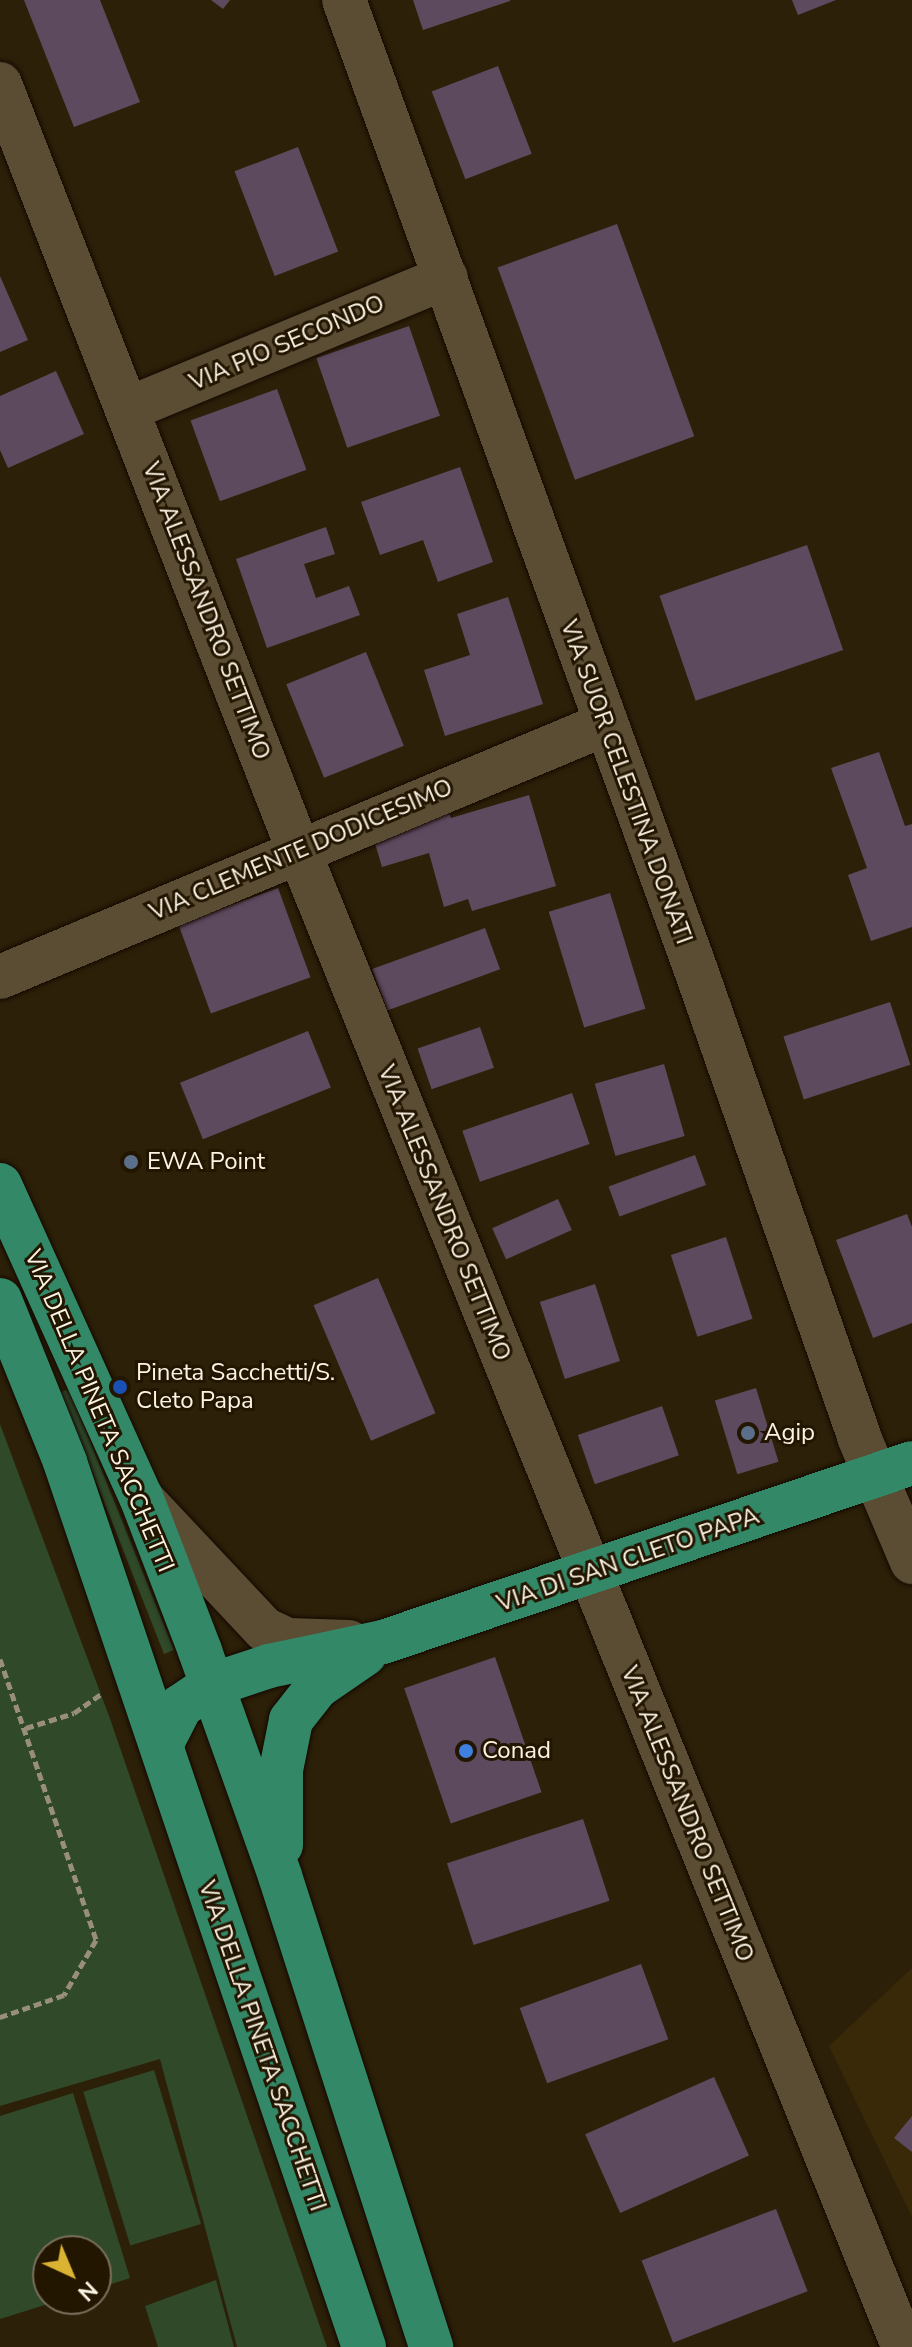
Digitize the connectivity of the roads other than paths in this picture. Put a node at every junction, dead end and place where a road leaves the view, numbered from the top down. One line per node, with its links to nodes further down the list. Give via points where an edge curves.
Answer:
1 (344, 0): 3 (street, VIA SUOR CELESTINA DONATI)
2 (0, 84): 4 (street, VIA ALESSANDRO SETTIMO)
3 (446, 277): 4 (street, VIA PIO SECONDO); 5 (street, VIA SUOR CELESTINA DONATI)
4 (128, 409): 6 (street, VIA ALESSANDRO SETTIMO)
5 (603, 725): 6 (street, VIA CLEMENTE DODICESIMO); 10 (street, VIA SUOR CELESTINA DONATI)
6 (298, 849): 7 (street, VIA CLEMENTE DODICESIMO); 13 (street, VIA ALESSANDRO SETTIMO)
7 (0, 977)
8 (0, 1185): 11 (main road, VIA DELLA PINETA SACCHETTI)
9 (0, 1300): 16 (main road, VIA DELLA PINETA SACCHETTI, via 47,1411)
10 (893, 1470): 12 (street, VIA SUOR CELESTINA DONATI); 13 (main road, VIA DI SAN CLETO PAPA)
11 (141, 1497): 14 (street, VIA DI SAN CLETO PAPA, via 264,1629 295,1640); 15 (main road, VIA DELLA PINETA SACCHETTI)
12 (912, 1562)
13 (589, 1573): 14 (main road, VIA DI SAN CLETO PAPA); 18 (street, VIA ALESSANDRO SETTIMO)
14 (383, 1642): 15 (main road, VIA DI SAN CLETO PAPA, via 269,1666); 17 (main road, VIA DELLA PINETA SACCHETTI, via 317,1687 291,1720 281,1770)
15 (212, 1685): 16 (main road, via 181,1706); 17 (main road, VIA DELLA PINETA SACCHETTI)
16 (161, 1745): 19 (main road, VIA DELLA PINETA SACCHETTI)
17 (280, 1876): 20 (main road, VIA DELLA PINETA SACCHETTI)
18 (896, 2339)
19 (364, 2347)
20 (431, 2347)

